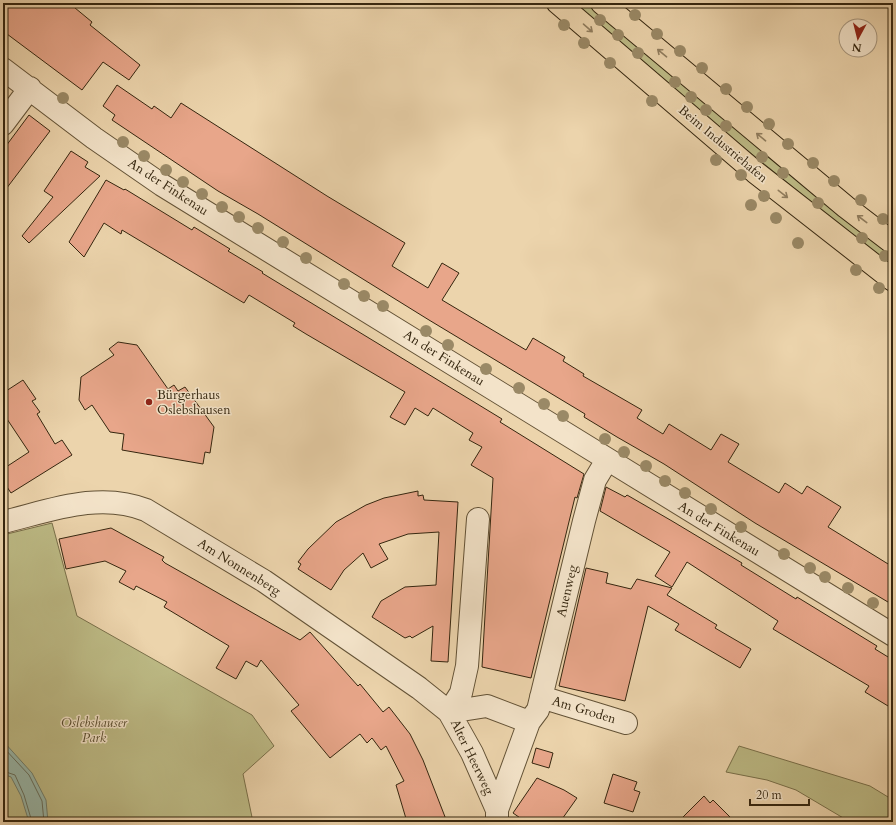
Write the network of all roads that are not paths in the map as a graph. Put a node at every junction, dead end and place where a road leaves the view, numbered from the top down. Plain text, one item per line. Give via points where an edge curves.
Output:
1 (558, 3) edge
2 (602, 3) edge
3 (3, 68) edge
4 (30, 88) junction
5 (3, 124) edge
6 (893, 243) edge
7 (893, 280) edge
8 (607, 460) junction
9 (478, 519) dead end
10 (3, 522) edge
11 (893, 635) edge
12 (542, 693) junction
13 (449, 712) junction
14 (529, 722) junction
15 (626, 723) dead end
16 (497, 816) edge

1 -> 7 main road, Beim Industriehafen via 756,172
6 -> 2 main road via 846,207
3 - 4 street, An der Finkenau
4 - 5 street
4 - 8 street, An der Finkenau via 94,138 162,185
8 - 11 street, An der Finkenau
8 - 12 street, Auenweg via 595,480
9 - 13 street via 467,666 461,693
10 - 13 street, Am Nonnenberg via 65,506 94,502 131,504 146,510 264,582 419,688
12 - 14 street, Auenweg via 538,710
12 - 15 street, Am Groden
13 - 14 street, Alter Heerweg via 487,706
13 - 16 street, Alter Heerweg via 472,754
14 - 16 street, Alter Heerweg

